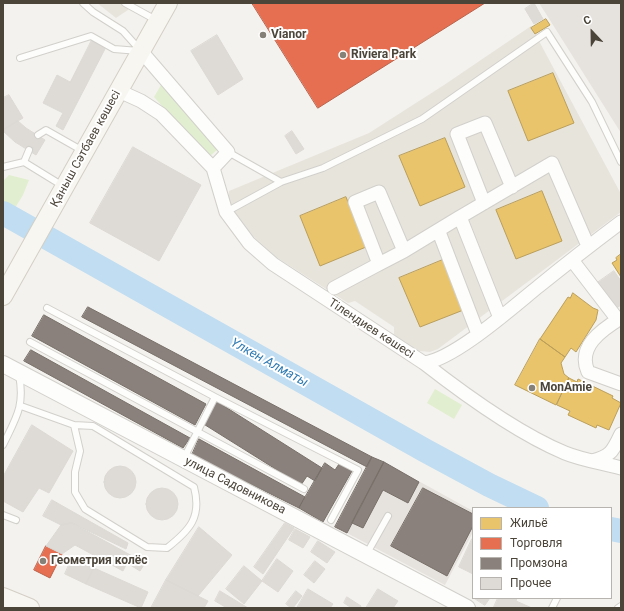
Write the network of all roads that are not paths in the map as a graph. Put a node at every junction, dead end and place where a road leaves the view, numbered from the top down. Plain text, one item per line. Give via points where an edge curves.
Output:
1 (83, 3) edge
2 (125, 3) edge
3 (168, 3) edge
4 (158, 21) junction
5 (141, 51) junction
6 (20, 58) dead end
7 (119, 91) junction
8 (38, 135) dead end
9 (29, 150) dead end
10 (84, 152) junction
11 (228, 152) junction
12 (24, 162) junction
13 (621, 162) edge
14 (3, 167) edge
15 (212, 168) junction
16 (281, 182) junction
17 (65, 186) junction
18 (512, 187) junction
19 (484, 203) junction
20 (226, 212) junction
21 (460, 217) junction
22 (621, 222) edge
23 (439, 232) junction
24 (588, 246) junction
25 (404, 251) junction
26 (572, 260) junction
27 (379, 264) junction
28 (334, 288) dead end
29 (3, 296) edge
30 (47, 308) dead end
31 (500, 318) junction
32 (620, 319) edge
33 (478, 334) junction
34 (30, 342) dead end
35 (424, 363) junction
36 (3, 364) edge
37 (18, 372) junction
38 (621, 384) edge
39 (215, 396) junction
40 (21, 406) junction
41 (74, 425) junction
42 (197, 433) junction
43 (621, 434) edge
44 (3, 445) edge
45 (184, 460) junction
46 (592, 461) junction
47 (621, 468) edge
48 (304, 489) dead end
49 (3, 514) edge
50 (388, 516) dead end
51 (16, 520) dead end
52 (331, 520) dead end
53 (366, 554) junction
54 (3, 597) edge
55 (556, 599) edge
56 (621, 606) edge
57 (30, 608) edge
58 (467, 608) edge
59 (552, 608) edge
60 (618, 608) edge

1 - 5 lane via 123,31
2 - 4 lane
3 - 4 main road, Қаныш Сәтбаев көшесі
4 - 5 main road, Қаныш Сәтбаев көшесі
5 - 6 lane via 114,49 91,36
5 - 7 main road, Қаныш Сәтбаев көшесі
5 - 11 street
7 - 10 main road, Қаныш Сәтбаев көшесі
7 - 15 street, Тілендиев көшесі via 161,114
8 - 10 lane via 46,130
9 - 12 lane
10 - 17 main road, Қаныш Сәтбаев көшесі
11 - 15 street
11 - 16 lane
12 - 14 lane
12 - 17 lane
13 - 16 lane via 592,102 547,32 422,119 323,168
15 - 20 street, Тілендиев көшесі
16 - 20 lane
17 - 29 main road, Қаныш Сәтбаев көшесі
18 - 19 street
18 - 19 street via 485,123 457,134
18 - 24 street via 552,163
19 - 21 street
20 - 35 street, Тілендиев көшесі via 249,243 273,264
21 - 23 street
21 - 31 street
22 - 24 street, Тілендиев көшесі
23 - 25 street
23 - 33 street
24 - 26 street, Тілендиев көшесі
25 - 27 street
25 - 27 street via 379,192 355,202
26 - 31 street, Тілендиев көшесі
26 - 32 street
27 - 28 street
30 - 39 lane
31 - 33 street, Тілендиев көшесі
32 - 38 street via 604,328 594,339 585,353 584,363 588,372
33 - 35 street, Тілендиев көшесі via 433,362
34 - 42 lane
35 - 46 street via 461,391 537,439 566,454
36 - 37 street, улица Садовникова
37 - 40 lane via 22,392
37 - 45 street, улица Садовникова
39 - 42 lane
39 - 52 lane via 358,470
40 - 41 lane
40 - 44 lane
41 - 41 lane via 93,426 194,487 198,500 195,518 183,535 167,548 147,547 85,509 75,492 75,472 80,451
42 - 45 lane
42 - 48 lane
43 - 46 street via 615,447 606,457
45 - 53 street, улица Садовникова
46 - 47 street
49 - 51 lane
50 - 53 lane
53 - 58 street, улица Садовникова
54 - 57 main road
55 - 59 lane
56 - 60 lane

